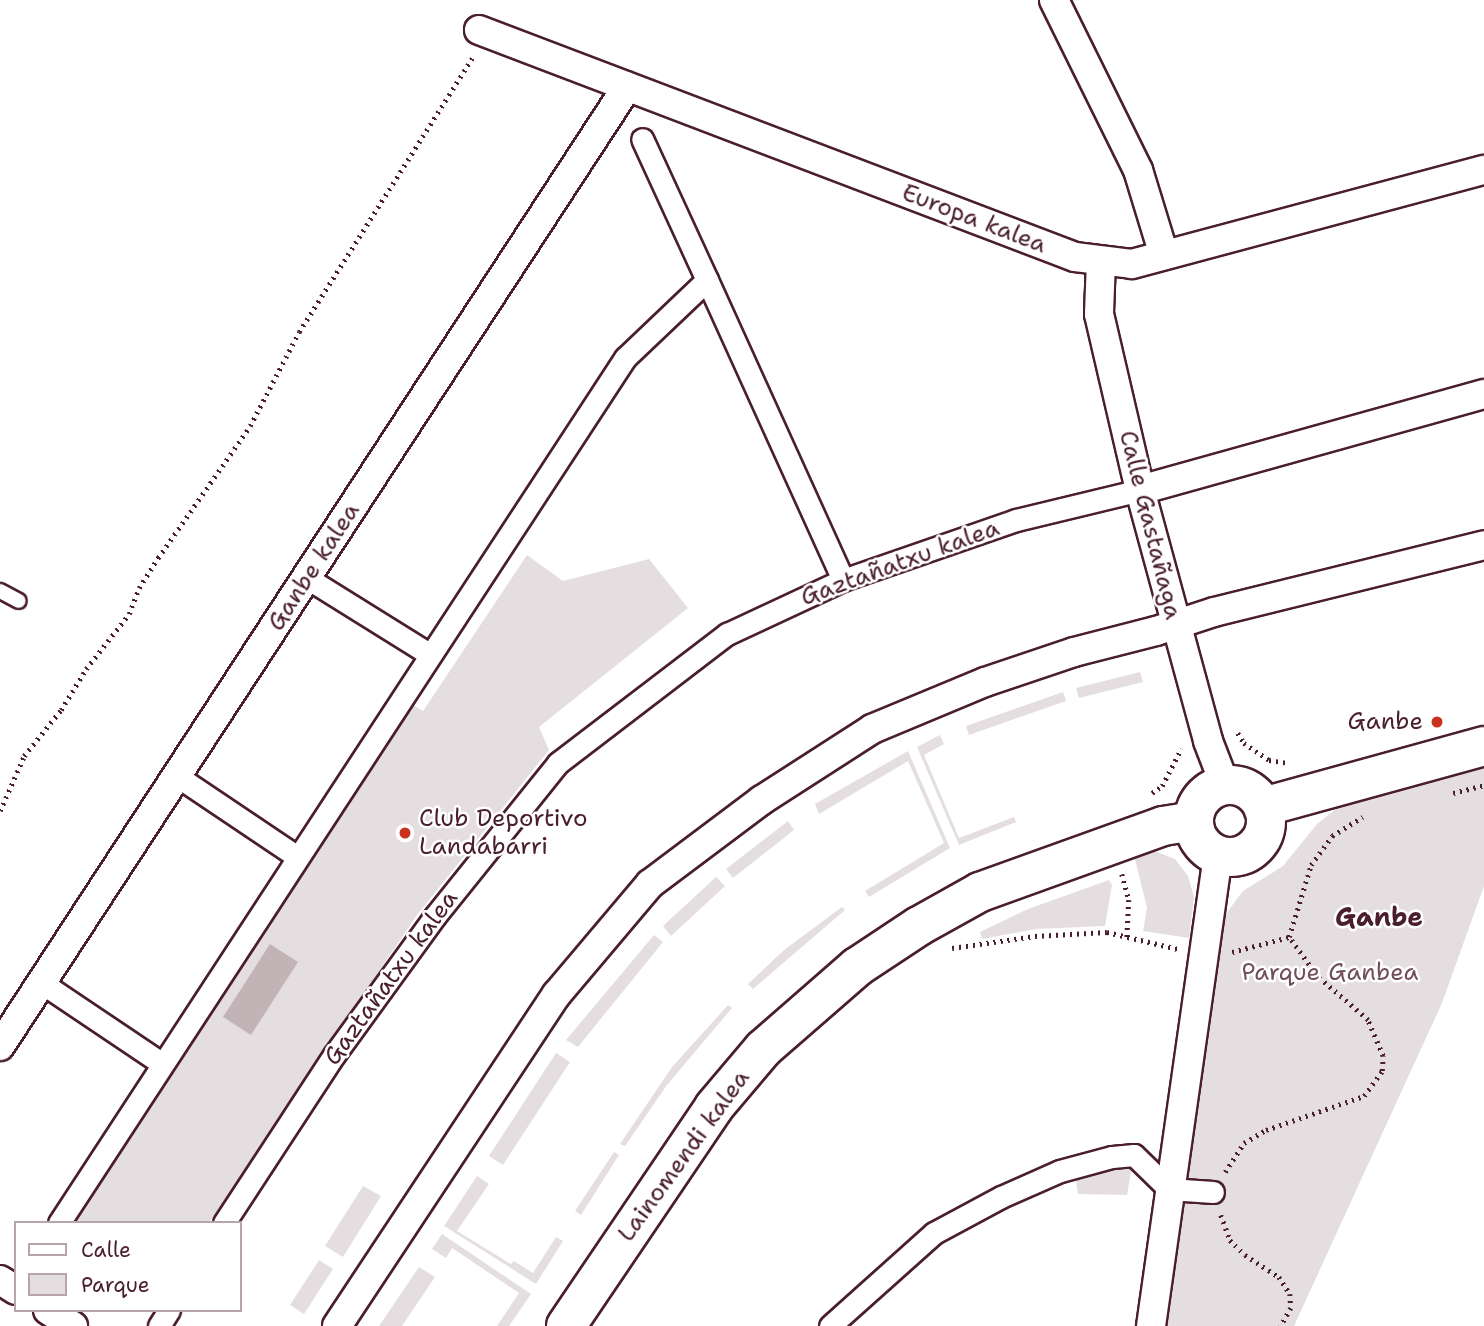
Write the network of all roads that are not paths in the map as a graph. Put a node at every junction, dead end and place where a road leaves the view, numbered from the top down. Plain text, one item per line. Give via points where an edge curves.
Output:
1 (1054, 0) edge
2 (483, 32) road end
3 (627, 87) junction
4 (642, 139) dead end
5 (1484, 170) edge
6 (1164, 256) junction
7 (1101, 261) junction
8 (707, 280) junction
9 (1484, 394) edge
10 (1140, 490) junction
11 (1484, 545) edge
12 (307, 578) junction
13 (843, 580) junction
14 (0, 591) edge
15 (19, 601) dead end
16 (1174, 623) junction
17 (429, 654) junction
18 (1484, 746) edge
19 (177, 776) junction
20 (1225, 785) junction
21 (1263, 807) junction
22 (1193, 821) junction
23 (1218, 854) junction
24 (296, 856) junction
25 (42, 983) junction
26 (0, 1046) edge
27 (161, 1063) junction
28 (1169, 1189) junction
29 (1213, 1192) road end
30 (60, 1221) edge
31 (225, 1221) edge
32 (51, 1312) edge
33 (74, 1326) edge
34 (337, 1326) edge
35 (566, 1326) edge
36 (830, 1326) edge
37 (1151, 1326) edge

1 - 6 street via 1138,170
2 - 3 street, Europa kalea
3 - 7 street, Europa kalea via 1075,257
3 - 12 street, Ganbe kalea
4 - 8 street
5 - 6 street, Europa kalea
6 - 7 street, Europa kalea via 1132,264
7 - 10 street, Calle Gastañaga via 1099,314
8 - 13 street
8 - 17 street via 625,358
9 - 10 street, Gaztañatxu kalea
10 - 13 street, Gaztañatxu kalea via 1016,520
10 - 16 street, Calle Gastañaga
11 - 16 street
12 - 17 street
12 - 19 street, Ganbe kalea
13 - 31 street, Gaztañatxu kalea via 727,634 558,763 435,916 282,1131
14 - 15 lane
16 - 20 street, Calle Gastañaga
16 - 34 street via 985,682 872,729 762,800 650,884 557,994
17 - 24 street
18 - 21 main road
19 - 24 street
19 - 25 street, Ganbe kalea
20 - 21 main road via 1250,790
20 - 22 main road via 1203,797
21 - 23 main road via 1264,832 1254,848 1233,856
22 - 23 main road via 1200,840
22 - 35 main road, Lainomendi kalea via 1163,826 980,892 858,967 763,1049 714,1107
23 - 28 street
24 - 27 street
25 - 26 street, Ganbe kalea
25 - 27 street
27 - 30 street
28 - 29 street
28 - 36 street via 1134,1155 1060,1171 934,1233
28 - 37 street
32 - 33 street

